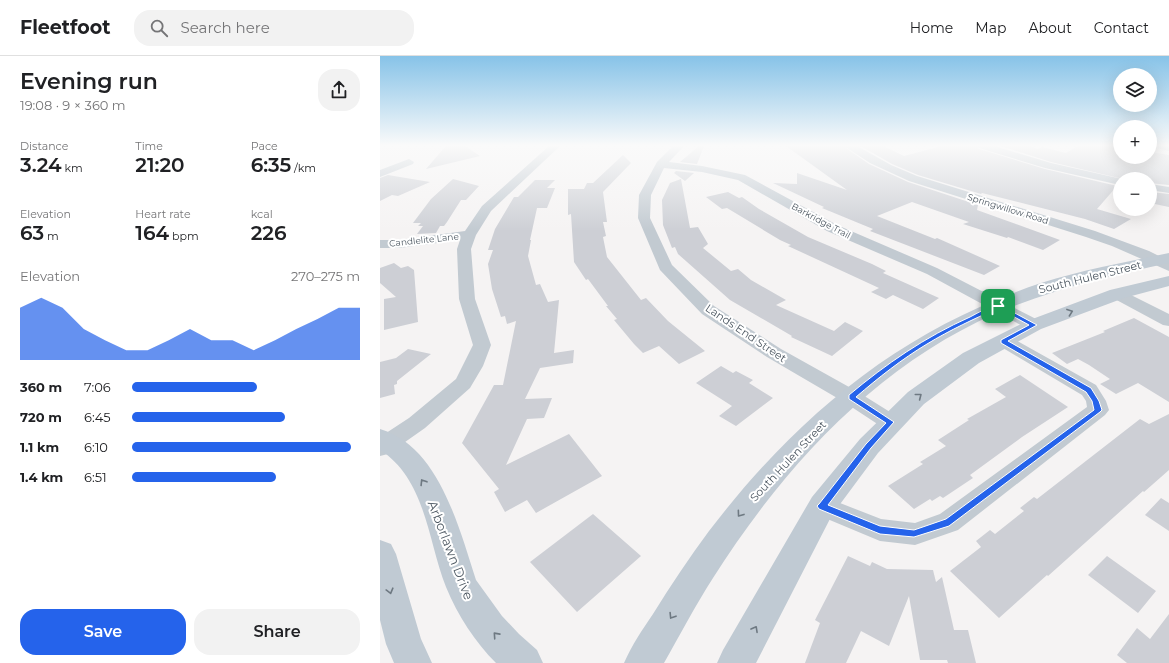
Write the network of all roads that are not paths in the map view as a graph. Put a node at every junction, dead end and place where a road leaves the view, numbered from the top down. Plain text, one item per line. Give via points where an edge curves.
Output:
1 (523, 174) edge
2 (656, 174) edge
3 (728, 174) edge
4 (905, 174) edge
5 (1086, 174) edge
6 (1113, 180) edge
7 (1157, 188) edge
8 (1169, 190) edge
9 (468, 235) junction
10 (380, 244) edge
11 (1165, 262) edge
12 (1169, 281) edge
13 (1117, 294) junction
14 (998, 306) junction
15 (1169, 321) edge
16 (1034, 325) junction
17 (1004, 341) junction
18 (851, 397) junction
19 (890, 422) junction
20 (383, 443) edge
21 (822, 506) junction
22 (380, 554) edge
23 (413, 663) edge
24 (524, 663) edge
25 (643, 663) edge
26 (736, 663) edge

1 - 9 street via 486,209
2 - 18 street, Lands End Street via 645,195 644,218 665,267 708,310 774,353
3 - 14 street, Barkridge Trail via 741,177 832,228 932,271
4 - 11 street, Springwillow Road via 994,205 1079,230
5 - 6 street
7 - 8 street
9 - 10 street, Candlelite Lane
9 - 20 street via 464,249 467,298 482,344 463,383 417,424
11 - 14 main road, South Hulen Street via 1067,281
12 - 13 main road, South Hulen Street
13 - 15 street
16 -> 13 main road, South Hulen Street
14 - 16 street, Barkridge Trail
14 - 18 main road, South Hulen Street via 951,327 924,343 880,373
16 - 17 main road, South Hulen Street
19 -> 17 main road, South Hulen Street via 916,398 971,358
17 - 21 street via 1089,390 1098,410 949,522 914,534 880,530
18 - 19 street, Lands End Street
18 -> 25 main road, South Hulen Street via 796,448 745,508 710,555
19 - 21 main road, South Hulen Street
24 -> 20 main road, Arborlawn Drive via 493,632 474,607 463,586 436,506 414,467 401,452
26 -> 21 main road, South Hulen Street
22 -> 23 main road via 404,644

